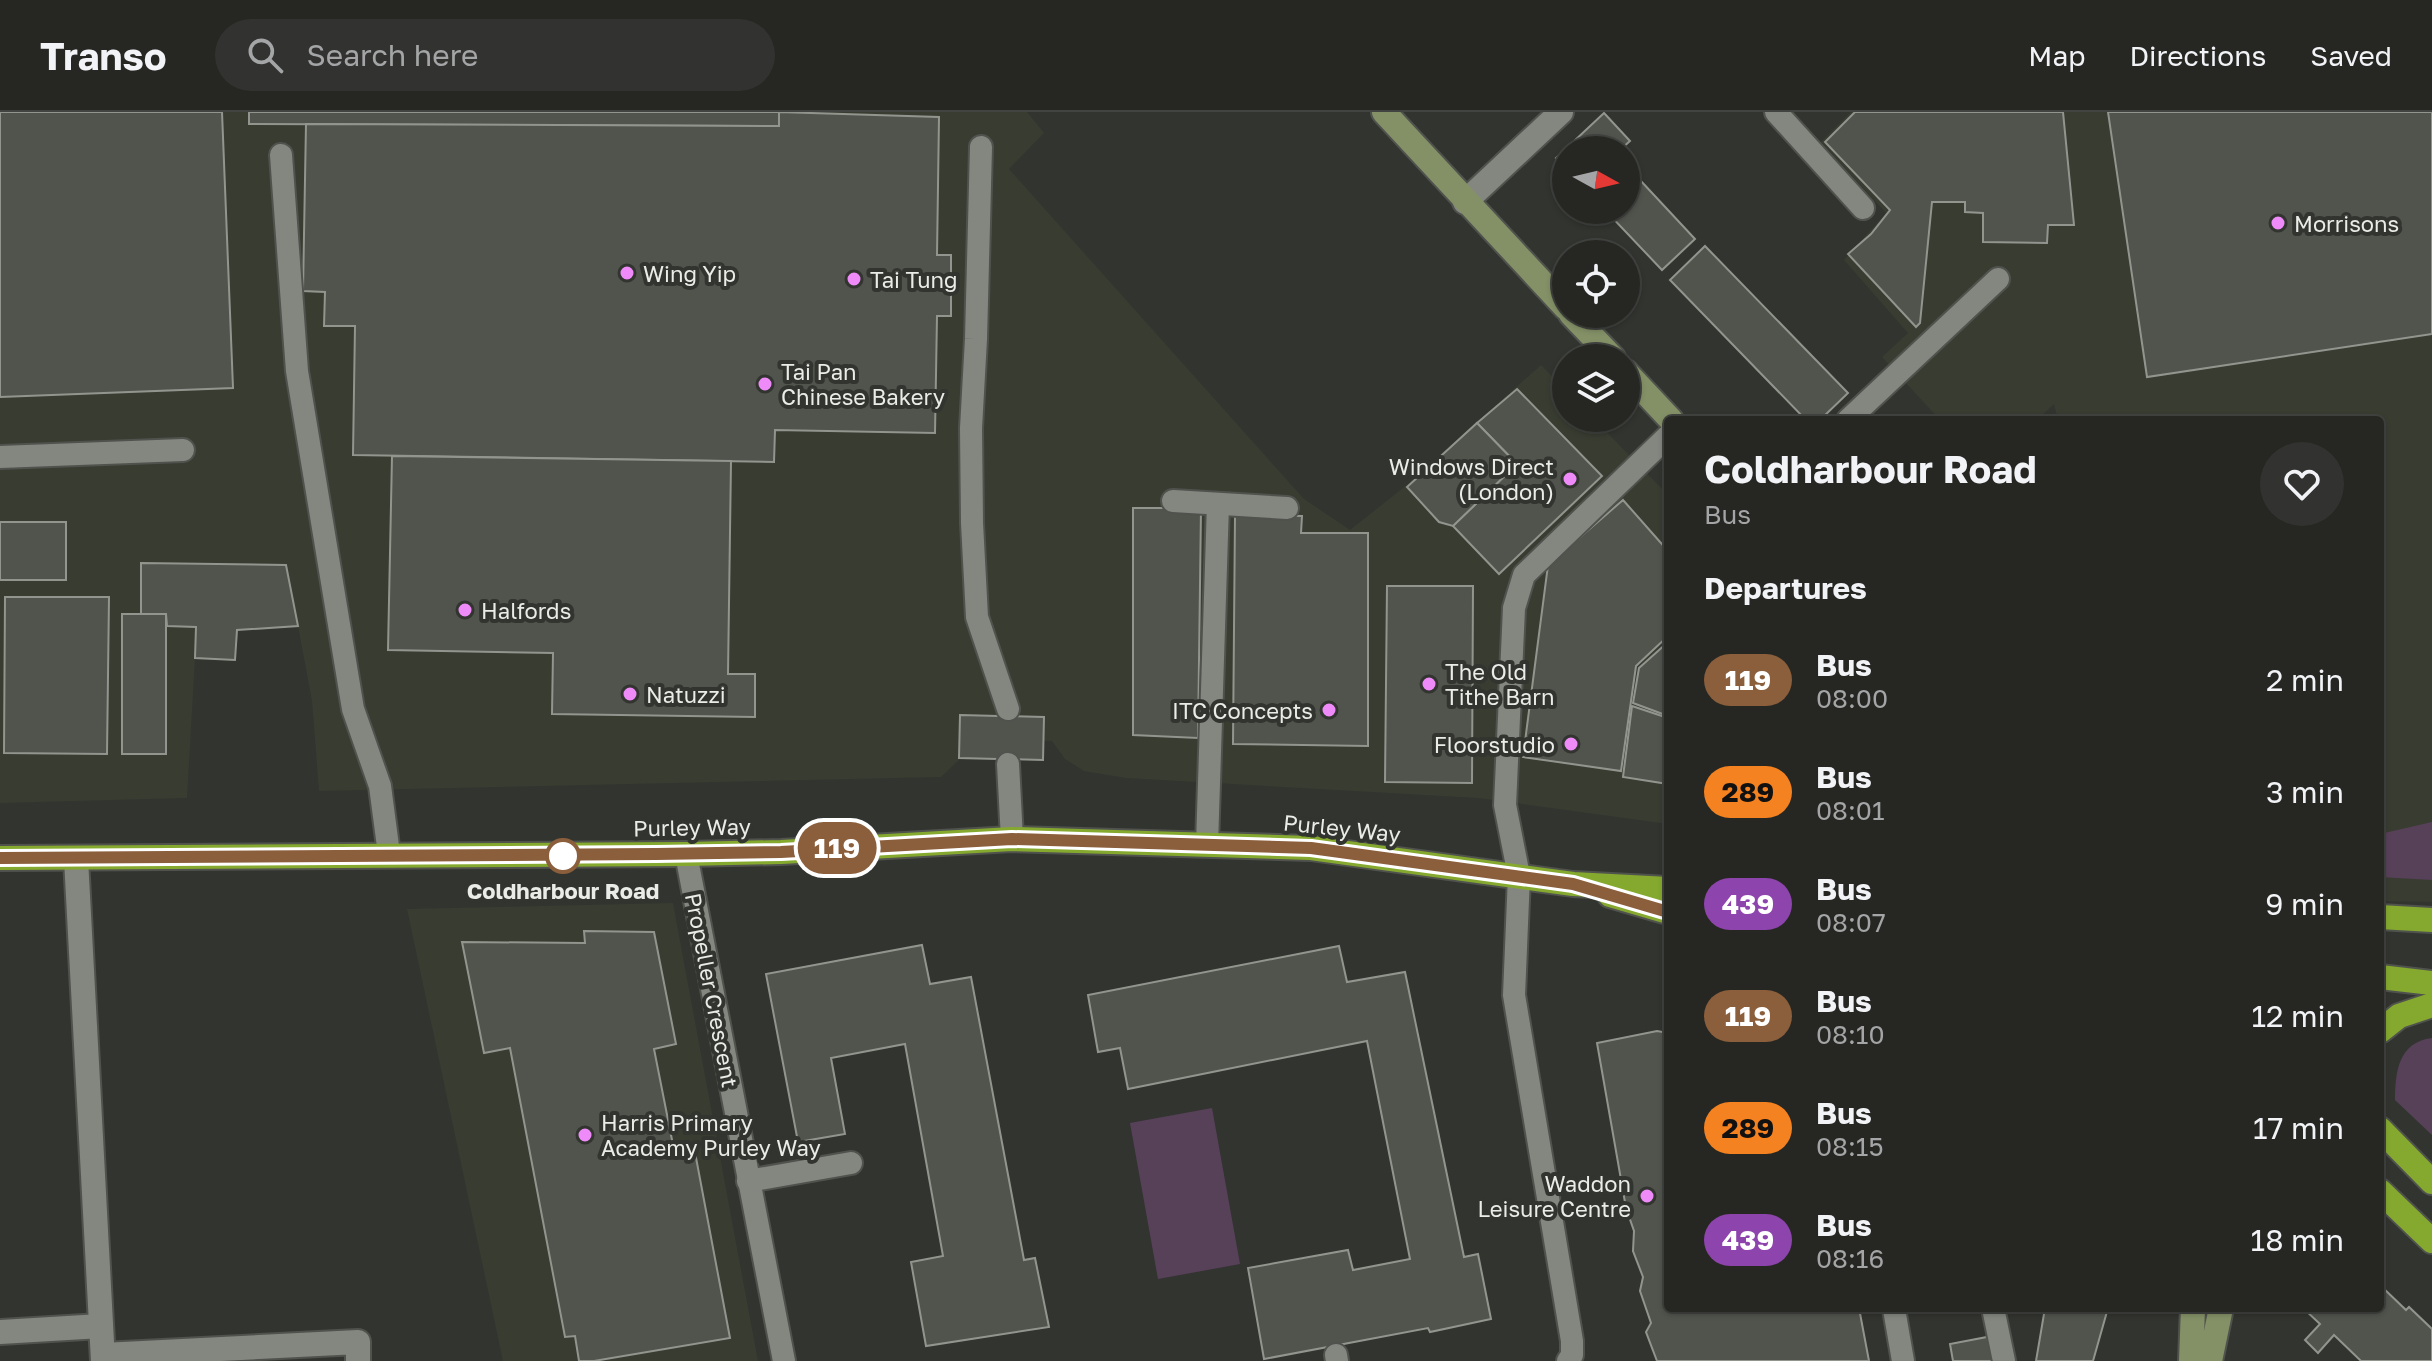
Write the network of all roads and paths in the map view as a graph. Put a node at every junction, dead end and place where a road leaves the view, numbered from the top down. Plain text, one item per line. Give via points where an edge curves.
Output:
1 (1384, 112) edge
2 (1561, 112) edge
3 (1776, 112) edge
4 (981, 147) dead end
5 (281, 155) dead end
6 (1465, 202) junction
7 (1863, 208) dead end
8 (1998, 279) dead end
9 (1552, 293) edge
10 (1584, 328) edge
11 (1600, 344) edge
12 (1640, 387) edge
13 (1667, 416) edge
14 (1852, 416) edge
15 (1664, 440) edge
16 (183, 450) dead end
17 (0, 457) edge
18 (1173, 501) dead end
19 (1218, 504) junction
20 (1287, 508) dead end
21 (1008, 709) dead end
22 (1008, 764) dead end
23 (1012, 839) junction
24 (1207, 845) junction
25 (389, 854) junction
26 (686, 854) junction
27 (0, 858) edge
28 (76, 859) junction
29 (1519, 876) junction
30 (1573, 884) junction
31 (1664, 889) edge
32 (1664, 911) edge
33 (2384, 917) edge
34 (2432, 920) edge
35 (2384, 977) edge
36 (2432, 983) edge
37 (2432, 1005) edge
38 (2384, 1028) edge
39 (2384, 1133) edge
40 (851, 1163) dead end
41 (748, 1181) junction
42 (2432, 1182) edge
43 (2384, 1195) edge
44 (2432, 1241) edge
45 (1895, 1312) edge
46 (1994, 1312) edge
47 (2193, 1312) edge
48 (2220, 1312) edge
49 (101, 1326) junction
50 (0, 1332) edge
51 (103, 1358) edge
52 (358, 1361) edge
53 (784, 1361) edge
54 (1568, 1361) edge
55 (1903, 1361) edge
56 (2004, 1361) edge
57 (2191, 1361) edge
58 (2210, 1361) edge

1 - 6 main road
2 - 6 street
3 - 7 lane
4 - 21 lane via 972,523 977,617
5 - 25 lane via 297,371 353,709 380,786
6 - 9 main road
8 - 14 lane
10 - 11 main road
12 - 13 main road
15 - 29 lane via 1524,575 1514,608 1505,805
16 - 17 lane
18 - 19 lane
19 - 20 lane
19 - 24 lane
22 - 23 lane
23 - 24 highway, Purley Way
23 - 26 highway, Purley Way
24 - 29 highway, Purley Way via 1311,848
25 - 26 highway, Purley Way
25 - 28 highway, Purley Way
26 - 41 lane, Propeller Crescent
27 - 28 highway, Purley Way
28 - 49 street
29 - 30 highway, Purley Way
29 - 54 lane via 1514,995 1572,1341
30 - 31 highway, Purley Way
30 - 32 highway, Purley Way
33 - 34 highway
35 - 36 highway
37 - 38 highway via 2399,1016
39 - 42 highway
40 - 41 lane
41 - 53 lane, Propeller Crescent
43 - 44 highway
45 - 55 lane
46 - 56 lane
47 - 57 main road
48 - 58 main road
49 - 50 street
49 - 51 street
51 - 52 street via 358,1342

